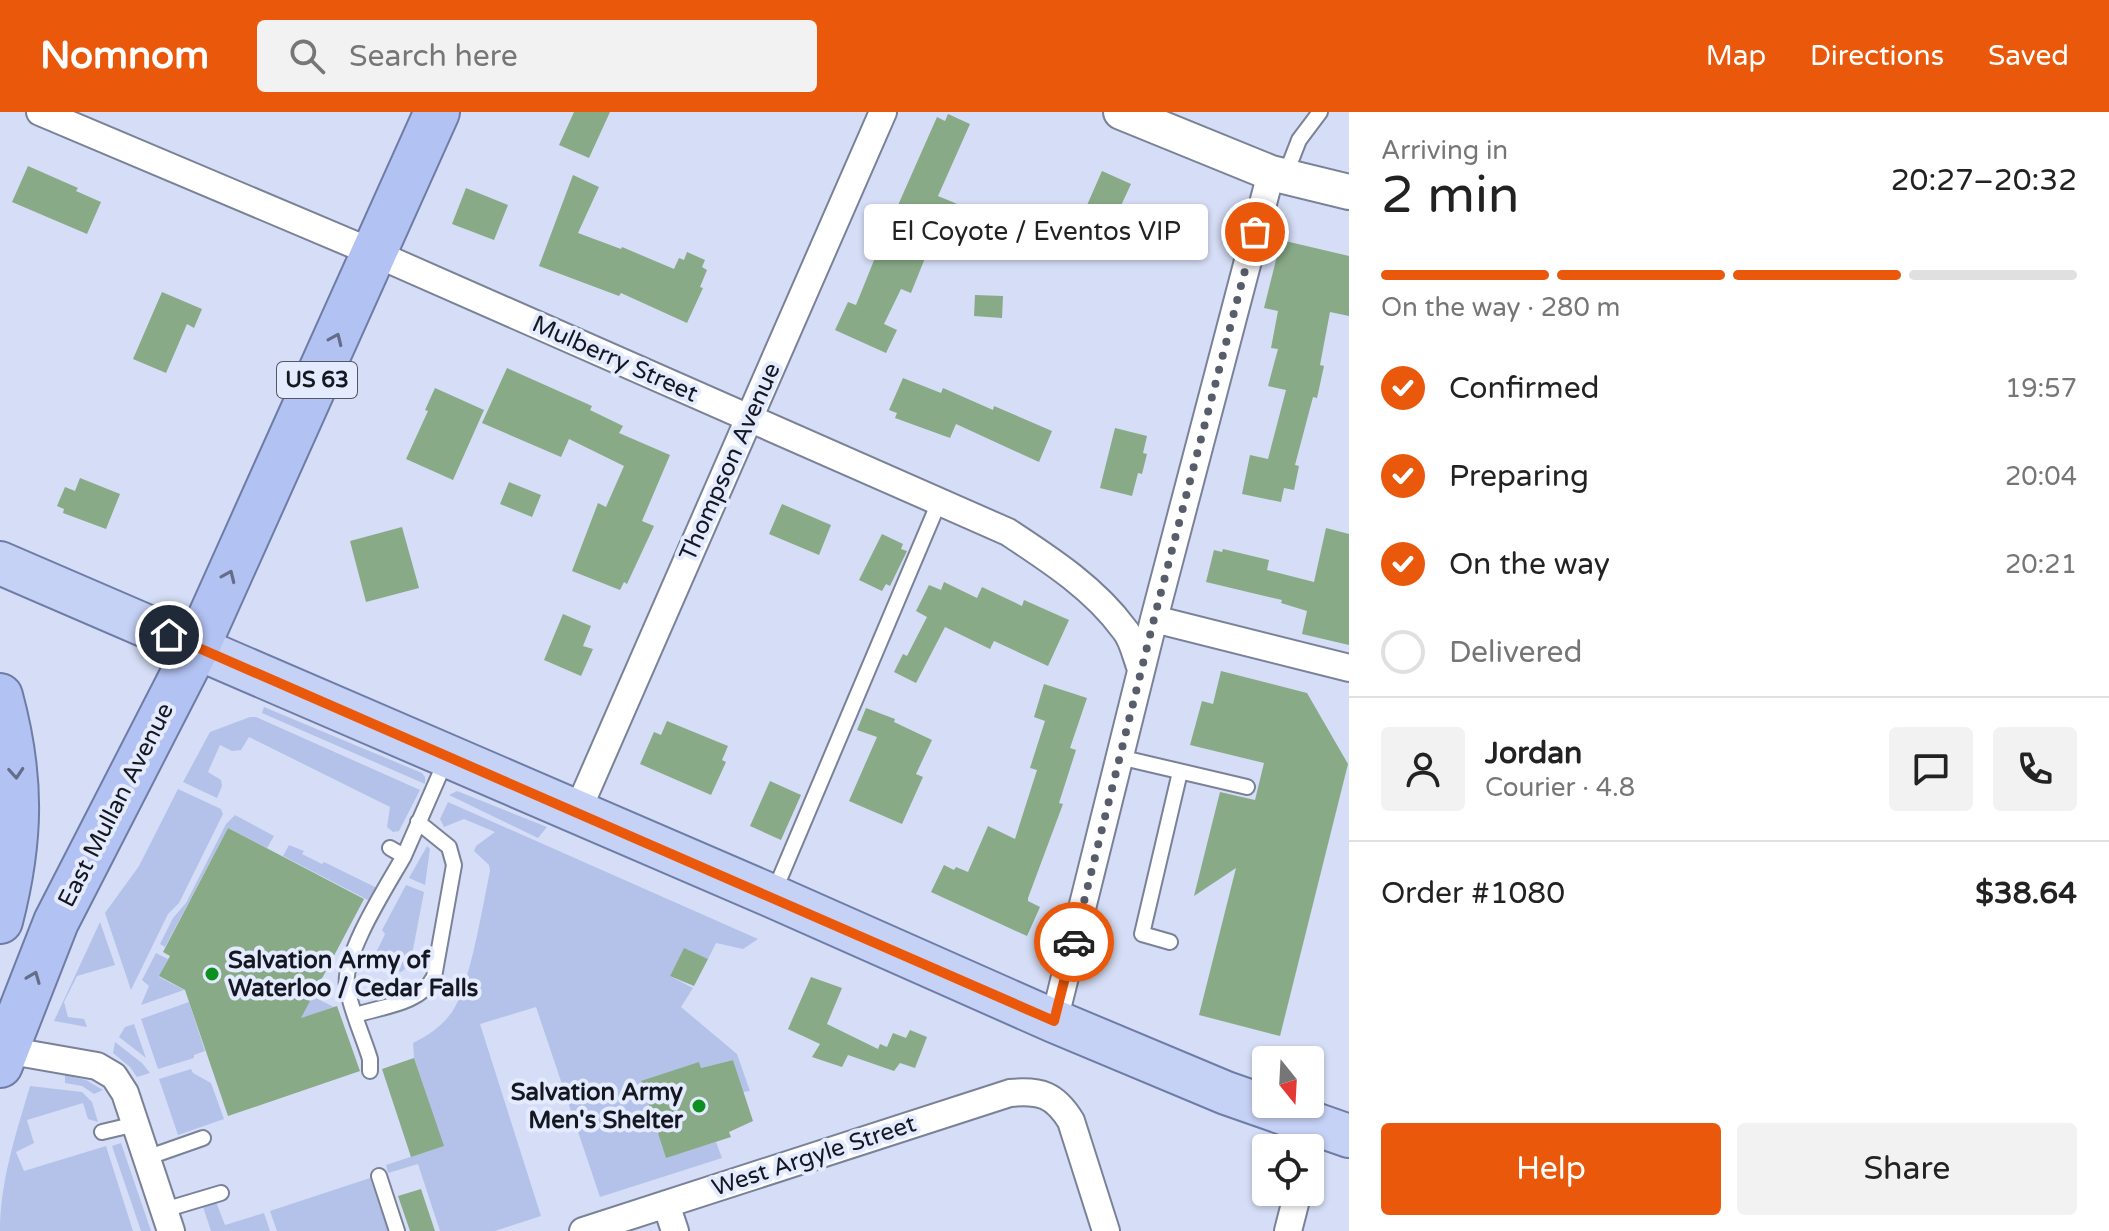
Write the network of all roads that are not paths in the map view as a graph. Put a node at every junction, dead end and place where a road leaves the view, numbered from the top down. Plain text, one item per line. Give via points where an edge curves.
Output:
1 (40, 112) edge
2 (437, 112) edge
3 (883, 112) edge
4 (1121, 112) edge
5 (1320, 112) edge
6 (1278, 174) junction
7 (1349, 192) edge
8 (374, 253) junction
9 (749, 418) junction
10 (939, 502) junction
11 (0, 563) edge
12 (1154, 619) junction
13 (197, 647) junction
14 (1349, 668) edge
15 (1141, 669) junction
16 (0, 696) edge
17 (448, 756) junction
18 (1119, 757) junction
19 (1180, 772) junction
20 (1247, 787) dead end
21 (577, 812) junction
22 (418, 822) junction
23 (772, 896) junction
24 (0, 921) edge
25 (1170, 942) dead end
26 (356, 1015) junction
27 (1054, 1021) junction
28 (2, 1054) edge
29 (370, 1071) dead end
30 (136, 1124) junction
31 (102, 1132) dead end
32 (1325, 1136) edge
33 (203, 1138) dead end
34 (146, 1158) junction
35 (379, 1176) dead end
36 (221, 1193) dead end
37 (666, 1204) junction
38 (1294, 1206) edge
39 (168, 1221) edge
40 (397, 1231) edge
41 (583, 1231) edge
42 (675, 1231) edge
43 (1106, 1231) edge
44 (1288, 1231) edge

1 - 8 street, Mulberry Street
2 - 8 highway, East Mullan Avenue / US 63
3 - 9 street, Thompson Avenue
4 - 6 street
5 - 6 lane
6 - 7 street
6 - 12 street
8 - 9 street, Mulberry Street
13 -> 8 highway, East Mullan Avenue / US 63
9 - 10 street, Mulberry Street
9 - 21 street, Thompson Avenue
10 - 15 street, Mulberry Street via 1008,532 1053,562 1126,631
10 - 23 lane
11 - 13 main road
12 - 14 street
12 - 15 street
13 - 17 main road
28 -> 13 highway, East Mullan Avenue / US 63 via 56,922
15 - 18 street
16 -> 24 highway via 17,775 14,854
17 - 21 main road
17 - 22 lane
18 - 19 lane
18 - 27 street
19 - 20 lane
19 - 25 lane via 1142,934
21 - 23 main road
22 - 26 lane via 397,852 347,969
22 - 26 lane via 449,847 454,865 434,977 415,997
23 - 27 main road
26 - 29 lane
27 - 32 main road
28 - 30 street via 74,1061 106,1070 120,1082
30 - 31 lane
30 - 34 street
33 - 34 lane
34 - 39 street
35 - 40 lane
36 - 39 lane
37 - 41 street, West Argyle Street
37 - 42 street
37 - 43 street, West Argyle Street via 1028,1091 1061,1105 1071,1121
38 - 44 street

